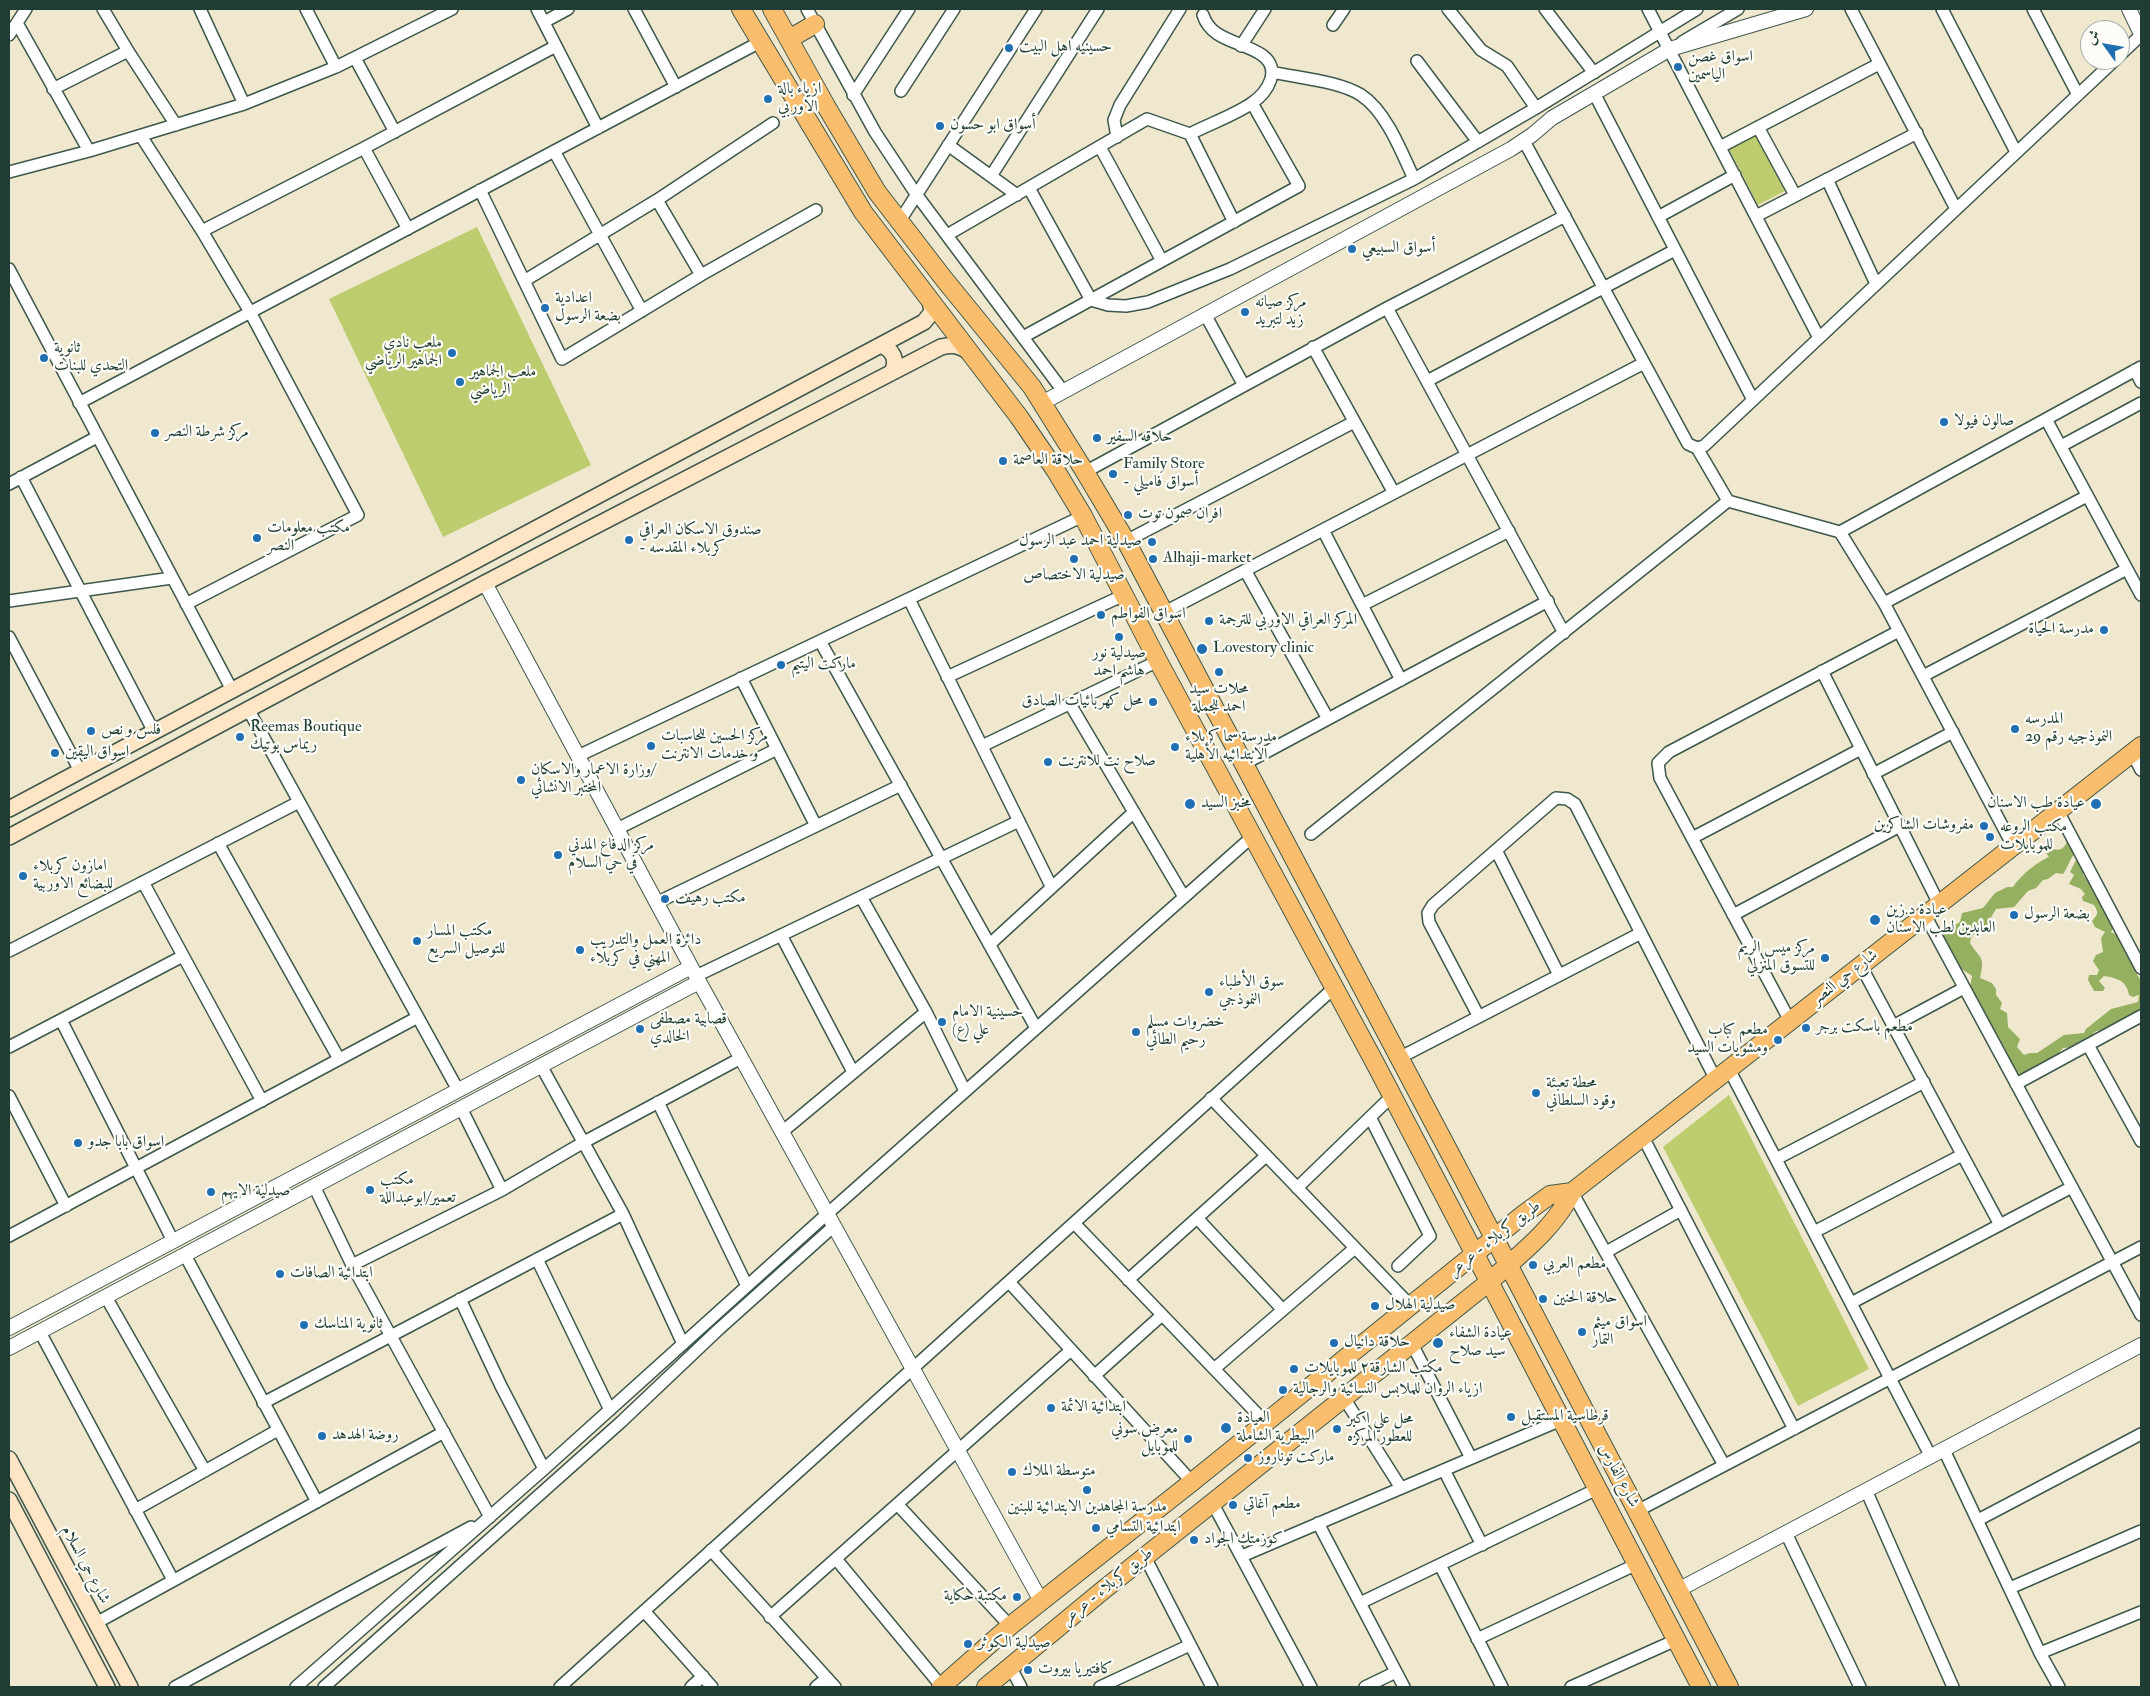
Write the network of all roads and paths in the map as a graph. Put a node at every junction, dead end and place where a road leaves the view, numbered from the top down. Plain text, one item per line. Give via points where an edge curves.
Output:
1 (26, 9) edge
2 (103, 9) edge
3 (200, 9) edge
4 (306, 9) edge
5 (452, 9) edge
6 (537, 9) edge
7 (568, 9) edge
8 (634, 9) edge
9 (741, 9) edge
10 (772, 9) edge
11 (909, 9) edge
12 (954, 9) edge
13 (1036, 9) edge
14 (1098, 9) edge
15 (1180, 9) edge
16 (1265, 9) edge
17 (1344, 9) edge
18 (1448, 9) edge
19 (1648, 9) edge
20 (1697, 9) edge
21 (1738, 9) edge
22 (1806, 9) edge
23 (1851, 9) edge
24 (1942, 9) edge
25 (2032, 9) edge
26 (2129, 9) edge
27 (1201, 11) edge
28 (1551, 11) edge
29 (811, 16) edge
30 (544, 22) junction
31 (17, 23) junction
32 (1333, 25) dead end
33 (1661, 32) junction
34 (9, 35) edge
35 (2141, 35) edge
36 (789, 39) junction
37 (760, 42) junction
38 (2130, 45) edge
39 (556, 46) junction
40 (1241, 46) junction
41 (1670, 50) junction
42 (128, 51) junction
43 (355, 58) junction
44 (1417, 61) dead end
45 (1879, 64) junction
46 (336, 67) junction
47 (2104, 70) edge
48 (1272, 72) junction
49 (1594, 73) junction
50 (676, 87) junction
51 (53, 89) junction
52 (901, 91) dead end
53 (1594, 93) junction
54 (2078, 94) junction
55 (854, 95) junction
56 (1252, 103) junction
57 (244, 104) junction
58 (1536, 108) junction
59 (773, 124) dead end
60 (176, 126) junction
61 (1758, 127) junction
62 (598, 128) junction
63 (395, 132) junction
64 (1917, 133) junction
65 (1190, 134) junction
66 (141, 136) junction
67 (1117, 137) junction
68 (1524, 141) junction
69 (1478, 142) junction
70 (948, 145) junction
71 (1100, 147) junction
72 (1720, 147) junction
73 (364, 148) junction
74 (89, 151) junction
75 (554, 151) junction
76 (2016, 152) junction
77 (9, 172) edge
78 (1735, 175) junction
79 (991, 176) junction
80 (1414, 179) junction
81 (1827, 179) junction
82 (1029, 188) junction
83 (480, 190) junction
84 (916, 194) junction
85 (1017, 195) junction
86 (1795, 196) junction
87 (657, 200) junction
88 (1956, 209) junction
89 (816, 210) dead end
90 (1565, 216) junction
91 (1756, 216) junction
92 (1658, 217) junction
93 (899, 222) junction
94 (1234, 222) junction
95 (408, 228) junction
96 (202, 231) junction
97 (600, 235) junction
98 (946, 235) junction
99 (1675, 250) junction
100 (1162, 261) junction
101 (9, 269) edge
102 (701, 275) junction
103 (524, 281) junction
104 (1876, 284) junction
105 (1603, 287) junction
106 (930, 300) junction
107 (1091, 300) junction
108 (1387, 308) junction
109 (642, 311) junction
110 (250, 312) junction
111 (1205, 314) junction
112 (1023, 337) junction
113 (1819, 338) junction
114 (881, 345) junction
115 (1314, 347) junction
116 (970, 353) junction
117 (1644, 363) junction
118 (2138, 369) edge
119 (892, 372) junction
120 (1427, 381) junction
121 (2141, 382) edge
122 (1243, 384) junction
123 (1063, 391) junction
124 (1753, 400) junction
125 (2141, 402) edge
126 (79, 403) junction
127 (1042, 403) junction
128 (2046, 419) junction
129 (1354, 422) junction
130 (97, 437) junction
131 (2061, 446) junction
132 (1697, 448) junction
133 (1467, 455) junction
134 (1085, 472) junction
135 (21, 477) junction
136 (9, 484) edge
137 (1394, 493) junction
138 (2088, 496) junction
139 (1728, 501) junction
140 (1083, 516) junction
141 (1323, 530) junction
142 (1509, 531) junction
143 (1840, 532) junction
144 (1126, 541) junction
145 (2127, 569) junction
146 (1246, 570) junction
147 (172, 578) junction
148 (485, 583) junction
149 (81, 590) junction
150 (1124, 595) junction
151 (2141, 595) edge
152 (909, 599) junction
153 (402, 600) junction
154 (9, 601) edge
155 (1548, 601) junction
156 (1884, 603) junction
157 (186, 604) junction
158 (1362, 605) junction
159 (1164, 613) junction
160 (372, 616) junction
161 (414, 621) junction
162 (1899, 631) junction
163 (1564, 632) junction
164 (9, 637) edge
165 (382, 638) junction
166 (820, 641) junction
167 (1158, 661) junction
168 (1822, 671) junction
169 (1923, 676) junction
170 (948, 677) junction
171 (741, 678) junction
172 (1401, 680) junction
173 (232, 690) junction
174 (1070, 704) junction
175 (248, 709) junction
176 (1328, 719) junction
177 (154, 732) junction
178 (1952, 732) junction
179 (982, 746) junction
180 (1861, 749) junction
181 (2137, 749) edge
182 (777, 750) junction
183 (578, 756) junction
184 (1244, 764) junction
185 (2141, 770) edge
186 (80, 771) junction
187 (1873, 774) junction
188 (901, 785) junction
189 (299, 802) junction
190 (9, 809) edge
191 (2058, 811) junction
192 (1134, 812) junction
193 (1019, 821) junction
194 (816, 826) junction
195 (1900, 826) junction
196 (617, 829) junction
197 (1311, 834) dead end
198 (1253, 836) junction
199 (9, 837) edge
200 (1692, 838) junction
201 (218, 843) junction
202 (2013, 846) junction
203 (1496, 850) junction
204 (942, 858) junction
205 (143, 882) junction
206 (1051, 886) junction
207 (861, 897) junction
208 (1184, 897) junction
209 (656, 903) junction
210 (1939, 904) junction
211 (1733, 915) junction
212 (1925, 915) junction
213 (1641, 933) junction
214 (781, 935) junction
215 (990, 944) junction
216 (9, 951) edge
217 (183, 956) junction
218 (1861, 966) junction
219 (2141, 968) edge
220 (695, 975) junction
221 (1559, 975) junction
222 (673, 977) junction
223 (1334, 988) junction
224 (1964, 988) junction
225 (679, 992) junction
226 (926, 1012) junction
227 (2141, 1016) edge
228 (418, 1017) junction
229 (1479, 1017) junction
230 (61, 1020) junction
231 (1790, 1022) junction
232 (1893, 1026) junction
233 (1036, 1028) junction
234 (2088, 1045) junction
235 (9, 1046) edge
236 (741, 1058) junction
237 (1399, 1058) junction
238 (339, 1059) junction
239 (544, 1071) dead end
240 (853, 1072) junction
241 (1723, 1075) junction
242 (1924, 1082) junction
243 (2016, 1084) junction
244 (458, 1090) junction
245 (965, 1091) junction
246 (9, 1096) edge
247 (1392, 1096) junction
248 (1210, 1098) junction
249 (262, 1100) junction
250 (658, 1102) junction
251 (461, 1108) junction
252 (1370, 1117) junction
253 (384, 1130) junction
254 (782, 1132) junction
255 (370, 1137) junction
256 (1643, 1137) junction
257 (2141, 1141) edge
258 (584, 1142) junction
259 (391, 1146) junction
260 (376, 1153) junction
261 (1962, 1155) junction
262 (1266, 1156) junction
263 (1776, 1159) junction
264 (1455, 1164) junction
265 (135, 1169) junction
266 (1432, 1173) junction
267 (314, 1186) junction
268 (2072, 1187) junction
269 (1297, 1188) junction
270 (502, 1190) junction
271 (1572, 1192) junction
272 (66, 1206) junction
273 (1681, 1210) junction
274 (623, 1214) junction
275 (827, 1214) junction
276 (1197, 1218) junction
277 (1457, 1221) junction
278 (1074, 1223) junction
279 (2000, 1225) junction
280 (834, 1226) junction
281 (1814, 1232) junction
282 (9, 1236) edge
283 (1494, 1238) junction
284 (173, 1241) junction
285 (2141, 1246) edge
286 (1356, 1248) junction
287 (1606, 1252) junction
288 (1474, 1254) junction
289 (184, 1255) junction
290 (537, 1259) junction
291 (2112, 1262) junction
292 (352, 1265) junction
293 (1508, 1265) junction
294 (1398, 1266) dead end
295 (1445, 1278) junction
296 (1128, 1280) junction
297 (1008, 1282) junction
298 (1489, 1282) junction
299 (747, 1286) junction
300 (106, 1297) junction
301 (1468, 1298) junction
302 (460, 1299) junction
303 (1851, 1304) junction
304 (1410, 1305) junction
305 (1283, 1310) junction
306 (1533, 1313) junction
307 (1162, 1315) junction
308 (1506, 1315) junction
309 (2141, 1315) edge
310 (9, 1328) edge
311 (40, 1332) junction
312 (391, 1336) junction
313 (682, 1344) junction
314 (1412, 1344) junction
315 (2141, 1345) edge
316 (9, 1348) edge
317 (1071, 1350) junction
318 (912, 1368) junction
319 (1214, 1369) junction
320 (1094, 1376) junction
321 (1890, 1378) junction
322 (1344, 1398) junction
323 (263, 1402) junction
324 (610, 1410) junction
325 (1561, 1420) junction
326 (1266, 1423) junction
327 (1794, 1428) junction
328 (278, 1430) junction
329 (444, 1432) junction
330 (2141, 1434) edge
331 (1944, 1450) junction
332 (958, 1452) junction
333 (1931, 1457) junction
334 (1471, 1458) junction
335 (9, 1459) edge
336 (1724, 1465) junction
337 (544, 1469) junction
338 (1444, 1470) junction
339 (205, 1471) junction
340 (1192, 1482) junction
341 (1401, 1488) junction
342 (1597, 1489) junction
343 (1866, 1490) junction
344 (9, 1500) edge
345 (317, 1502) junction
346 (1213, 1504) junction
347 (898, 1505) junction
348 (135, 1510) junction
349 (1637, 1511) junction
350 (490, 1517) junction
351 (1978, 1520) junction
352 (1318, 1524) junction
353 (2141, 1531) edge
354 (1786, 1533) junction
355 (1482, 1545) junction
356 (711, 1550) junction
357 (1242, 1556) junction
358 (1145, 1557) junction
359 (836, 1559) junction
360 (1637, 1564) junction
361 (1440, 1566) junction
362 (173, 1580) junction
363 (2010, 1588) junction
364 (1678, 1590) junction
365 (1041, 1601) junction
366 (1360, 1603) junction
367 (644, 1611) junction
368 (2141, 1612) edge
369 (770, 1617) junction
370 (96, 1623) junction
371 (1010, 1626) junction
372 (1477, 1639) junction
373 (1676, 1640) junction
374 (1190, 1645) junction
375 (2040, 1653) junction
376 (1010, 1666) junction
377 (1396, 1672) junction
378 (703, 1676) junction
379 (827, 1678) junction
380 (1123, 1682) edge
381 (107, 1687) edge
382 (130, 1687) edge
383 (175, 1687) edge
384 (296, 1687) edge
385 (324, 1687) edge
386 (560, 1687) edge
387 (691, 1687) edge
388 (712, 1687) edge
389 (816, 1687) edge
390 (836, 1687) edge
391 (941, 1687) edge
392 (986, 1687) edge
393 (1021, 1687) edge
394 (1100, 1687) edge
395 (1212, 1687) edge
396 (1311, 1687) edge
397 (1365, 1687) edge
398 (1404, 1687) edge
399 (1502, 1687) edge
400 (1571, 1687) edge
401 (1701, 1687) edge
402 (1729, 1687) edge
403 (1860, 1687) edge
404 (1953, 1687) edge
405 (2059, 1687) edge

1 - 31 street
2 - 42 street
3 - 57 street
4 - 46 street
5 - 43 street
6 - 30 street
7 - 30 street
8 - 50 street
9 - 37 main road, شارع الفارس
10 - 36 main road, شارع الفارس
11 - 55 street
12 - 52 street
13 - 70 street
14 - 79 street
15 - 67 street via 1120,105 1114,120
16 - 40 street
17 - 32 street
18 - 58 street via 1480,50 1507,66
19 - 33 street
20 - 33 street
21 - 41 street
22 - 41 street
23 - 45 street
24 - 76 street
25 - 54 street
26 - 35 street
27 - 40 street via 1210,28
28 - 49 street
29 - 36 main road
29 - 55 street
30 - 39 street
31 - 34 street
31 - 51 street
33 - 41 street
33 - 49 street
35 - 38 street
36 - 93 main road, شارع الفارس via 877,192
37 - 50 street
37 - 106 main road, شارع الفارس via 858,204
39 - 62 street
39 - 63 street
40 - 48 street via 1262,56
41 - 53 street
41 - 72 street
42 - 51 street
42 - 60 street
43 - 46 street
43 - 63 street
44 - 69 street
45 - 61 street
45 - 64 street
46 - 57 street
47 - 54 street
48 - 56 street via 1270,83
48 - 80 street via 1338,86 1362,95 1380,115
49 - 58 street
50 - 62 street
51 - 74 street
53 - 68 street via 1552,118
53 - 92 street
54 - 76 street
55 - 84 street
56 - 65 street
56 - 94 street via 1298,186
57 - 60 street
58 - 69 street
59 - 87 street
60 - 66 street
61 - 72 street
61 - 86 street
62 - 75 street
63 - 73 street
64 - 81 street
64 - 88 street
65 - 67 street via 1147,119
65 - 94 street
66 - 74 street
66 - 96 street
67 - 71 street
68 - 90 street
68 - 111 street
69 - 80 street
70 - 79 street
70 - 84 street
71 - 82 street
71 - 100 street
72 - 78 street
73 - 95 street
73 - 96 street
74 - 77 street
75 - 83 street
75 - 97 street
76 - 88 street
78 - 91 street
78 - 92 street
79 - 85 street
80 - 107 street via 1230,269 1148,302 1126,306
81 - 86 street
81 - 104 street
82 - 85 street
82 - 107 street
83 - 95 street
83 - 103 street
84 - 93 street
84 - 98 street
85 - 98 street
86 - 91 street
87 - 97 street
87 - 102 street
88 - 104 street
89 - 102 street
90 - 105 street
90 - 108 street
91 - 113 street
92 - 99 street
93 - 127 main road, شارع الفارس
94 - 100 street
95 - 110 street
96 - 110 street
97 - 103 street
97 - 109 street
98 - 112 street
99 - 105 street
99 - 124 street
100 - 107 street
101 - 126 street
102 - 109 street
103 - 109 street via 562,360
104 - 113 street
105 - 117 street
105 - 120 street
106 - 114 main road via 932,312 924,322
106 - 116 main road, شارع الفارس
107 - 112 street
108 - 115 street
108 - 120 street
110 - 126 street
110 - 157 street via 358,516
111 - 122 street
111 - 123 street
112 - 123 street
113 - 124 street
114 - 119 main road via 894,356
114 - 153 main road
115 - 122 street
115 - 129 street
116 - 119 main road via 950,344
116 - 140 main road, شارع الفارس via 1019,417
117 - 132 street via 1688,444
117 - 133 street
118 - 121 street
118 - 128 street
119 - 148 main road
120 - 133 street
122 - 134 street
123 - 127 street
124 - 132 street via 1704,446
125 - 131 street
126 - 130 street
127 - 134 main road, شارع الفارس
128 - 131 street
128 - 143 street
129 - 137 street
129 - 144 street
130 - 135 street
130 - 147 street
131 - 138 street
132 - 139 street
133 - 137 street
133 - 142 street
134 - 144 main road, شارع الفارس
135 - 136 street
135 - 149 street
137 - 141 street
138 - 145 street
138 - 156 street
139 - 143 street
139 - 163 street
140 - 150 main road, شارع الفارس
140 - 152 street
141 - 146 street
141 - 158 street
142 - 155 street
142 - 158 street
143 - 156 street
144 - 159 main road, شارع الفارس
145 - 151 street
145 - 169 street
146 - 159 street
146 - 176 street
147 - 149 street
147 - 157 street
148 - 161 main road
148 - 183 street
149 - 154 street
149 - 177 street
150 - 167 main road, شارع الفارس
150 - 170 street
152 - 166 street
152 - 170 street
153 - 160 main road
153 - 161 main road via 402,611
155 - 163 street
155 - 172 street
156 - 162 street
157 - 173 street
158 - 172 street
159 - 184 main road, شارع الفارس
160 - 165 main road via 382,625
160 - 173 main road
161 - 165 main road
162 - 168 street
162 - 169 street
163 - 197 street
164 - 186 street
165 - 175 main road
166 - 171 street
166 - 188 street
167 - 174 street
167 - 198 main road, شارع الفارس
168 - 180 street
168 - 200 street via 1661,757 1658,763 1660,778
169 - 178 street
170 - 179 street
171 - 182 street
171 - 183 street
172 - 176 street
173 - 177 main road
174 - 179 street
174 - 192 street
175 - 189 street
175 - 199 main road
176 - 184 street
177 - 186 main road
178 - 187 street
178 - 202 street
179 - 193 street
180 - 187 street
180 - 200 street
181 - 185 street
181 - 191 main road, شارع حي النصر
182 - 194 street
182 - 196 street
183 - 196 street
184 - 237 main road, شارع الفارس
186 - 190 main road
187 - 195 street
188 - 194 street
188 - 204 street
189 - 201 street
189 - 228 street
191 - 202 main road, شارع حي النصر
191 - 219 street
192 - 206 street
192 - 208 street
193 - 204 street
193 - 206 street
194 - 209 street
195 - 210 street
195 - 211 street
196 - 209 street
198 - 208 street
198 - 223 main road, شارع الفارس
200 - 211 street
201 - 205 street
201 - 238 street
202 - 210 main road, شارع حي النصر
203 - 213 street via 1556,798 1567,799 1575,804
203 - 221 street
203 - 229 street via 1428,913 1429,922
204 - 207 street
204 - 215 street
205 - 216 street
205 - 217 street
206 - 215 street
207 - 214 street
207 - 226 street
208 - 233 street
209 - 220 street
210 - 212 main road, شارع حي النصر
211 - 231 street
212 - 218 main road, شارع حي النصر
212 - 224 street
213 - 221 street
213 - 241 street
214 - 220 street
214 - 240 street
215 - 233 street
217 - 230 street
217 - 249 street
218 - 231 main road, شارع حي النصر
218 - 232 street
220 - 222 street
220 - 225 street
220 - 236 street
221 - 229 street
222 - 225 street via 682,984
222 - 244 street
223 - 247 main road, شارع الفارس
223 - 248 street
224 - 232 street
224 - 243 street
225 - 251 street
226 - 240 street
226 - 245 street
227 - 234 street
228 - 238 street
228 - 244 street
229 - 237 street
230 - 235 street
230 - 265 street
231 - 241 main road, شارع حي النصر
232 - 242 street
233 - 245 street
234 - 243 street
234 - 257 street
236 - 250 street
236 - 254 street
237 - 264 main road, شارع الفارس
238 - 249 street
239 - 258 street
240 - 254 street
241 - 256 main road, شارع حي النصر
241 - 263 street
242 - 261 street
242 - 263 street
243 - 268 street
244 - 253 street
245 - 275 street
246 - 272 street
247 - 252 street
247 - 266 main road, شارع الفارس
248 - 262 street
248 - 278 street
249 - 265 street
250 - 258 street
250 - 299 street
251 - 259 street
251 - 270 street
252 - 269 street
252 - 294 street via 1430,1236
253 - 255 street
253 - 259 street via 381,1138 384,1144
254 - 275 street
255 - 260 street via 378,1141
255 - 284 street
256 - 271 main road, شارع حي النصر
256 - 273 street
258 - 270 street
258 - 274 street
259 - 260 street
260 - 267 street
261 - 279 street
261 - 281 street
262 - 269 street
262 - 276 street
263 - 281 street
264 - 266 main road via 1454,1174 1446,1180
264 - 283 main road, شارع الفارس
265 - 272 street
265 - 284 street
266 - 277 main road, شارع الفارس
267 - 289 street
267 - 292 street
268 - 279 street
268 - 291 street
269 - 286 street
270 - 292 street
271 - 283 main road, طريق كربلاء - عرعر via 1550,1195
271 - 287 street
271 - 293 main road, طريق كربلاء - عرعر via 1563,1210
272 - 282 street
273 - 287 street
273 - 327 street
274 - 290 street
274 - 313 street
275 - 280 street
275 - 299 street
276 - 296 street
276 - 305 street
277 - 288 main road, شارع الفارس
277 - 295 main road via 1460,1248
278 - 296 street
278 - 297 street
279 - 303 street
280 - 318 street
280 - 385 street via 719,1328 621,1422
281 - 303 street
283 - 288 main road, طريق كربلاء - عرعر
283 - 293 main road, شارع الفارس
284 - 310 street
285 - 291 street
286 - 304 street
286 - 305 street
287 - 336 street
288 - 295 main road, طريق كربلاء - عرعر
288 - 298 main road, شارع الفارس
289 - 300 street
289 - 323 street
290 - 302 street
290 - 324 street
291 - 309 street
291 - 321 street
292 - 312 street
293 - 298 main road, طريق كربلاء - عرعر
293 - 306 main road, شارع الفارس
295 - 304 main road, طريق كربلاء - عرعر
296 - 307 street
297 - 317 street
297 - 318 street
298 - 301 main road, طريق كربلاء - عرعر
298 - 308 main road, شارع الفارس
299 - 313 street
300 - 311 street
300 - 339 street
301 - 308 main road via 1486,1297
301 - 314 main road, طريق كربلاء - عرعر
302 - 312 street
302 - 337 street
303 - 321 street
304 - 326 main road, طريق كربلاء - عرعر
305 - 319 street
306 - 308 main road via 1524,1306 1517,1306
306 - 349 main road, شارع الفارس
307 - 319 street
307 - 320 street
308 - 325 main road, شارع الفارس
311 - 316 street
311 - 348 street
312 - 323 street
312 - 329 street
313 - 324 street
314 - 322 main road, طريق كربلاء - عرعر
314 - 334 street
315 - 331 street
317 - 320 street
317 - 332 street
318 - 332 street
318 - 356 street
319 - 326 street
320 - 340 street
321 - 327 street
321 - 333 street
322 - 341 street
322 - 346 main road, طريق كربلاء - عرعر
323 - 328 street
324 - 337 street
325 - 334 street
325 - 342 main road, شارع الفارس
326 - 340 main road, طريق كربلاء - عرعر
327 - 336 street
328 - 339 street
328 - 345 street
329 - 345 street
329 - 350 street
330 - 351 street
331 - 333 street
331 - 351 street
332 - 347 street
332 - 365 street
333 - 343 street
334 - 338 street
335 - 370 main road, شارع حي السلام
336 - 349 street
337 - 350 street
338 - 341 street
338 - 355 street
339 - 348 street
340 - 365 main road, طريق كربلاء - عرعر
341 - 352 street
342 - 355 street
342 - 360 main road, شارع الفارس
343 - 354 street
343 - 404 street
344 - 381 main road
345 - 362 street
346 - 357 street
346 - 358 main road, طريق كربلاء - عرعر
347 - 359 street
347 - 371 street
348 - 362 street
349 - 364 main road, شارع الفارس
350 - 383 street
350 - 384 street
351 - 363 street
352 - 357 street
352 - 366 street
353 - 363 street
354 - 364 street
354 - 403 street
355 - 361 street
356 - 367 street
356 - 369 street
357 - 396 street
358 - 374 street
358 - 376 main road, طريق كربلاء - عرعر
359 - 369 street
359 - 391 street
360 - 372 street
360 - 373 main road, شارع الفارس
361 - 366 street
361 - 372 street
362 - 370 street
363 - 375 street
364 - 402 main road, شارع الفارس
365 - 371 main road, طريق كربلاء - عرعر
366 - 377 street
367 - 378 street
367 - 386 street
368 - 375 street
369 - 379 street
370 - 382 main road, شارع حي السلام
371 - 391 main road, طريق كربلاء - عرعر
372 - 399 street
373 - 400 street
373 - 401 main road, شارع الفارس
374 - 380 street
374 - 395 street
375 - 405 street
376 - 392 main road, طريق كربلاء - عرعر
376 - 393 street
377 - 397 street
377 - 398 street
378 - 387 street
378 - 388 street
379 - 389 street
379 - 390 street
380 - 394 street

